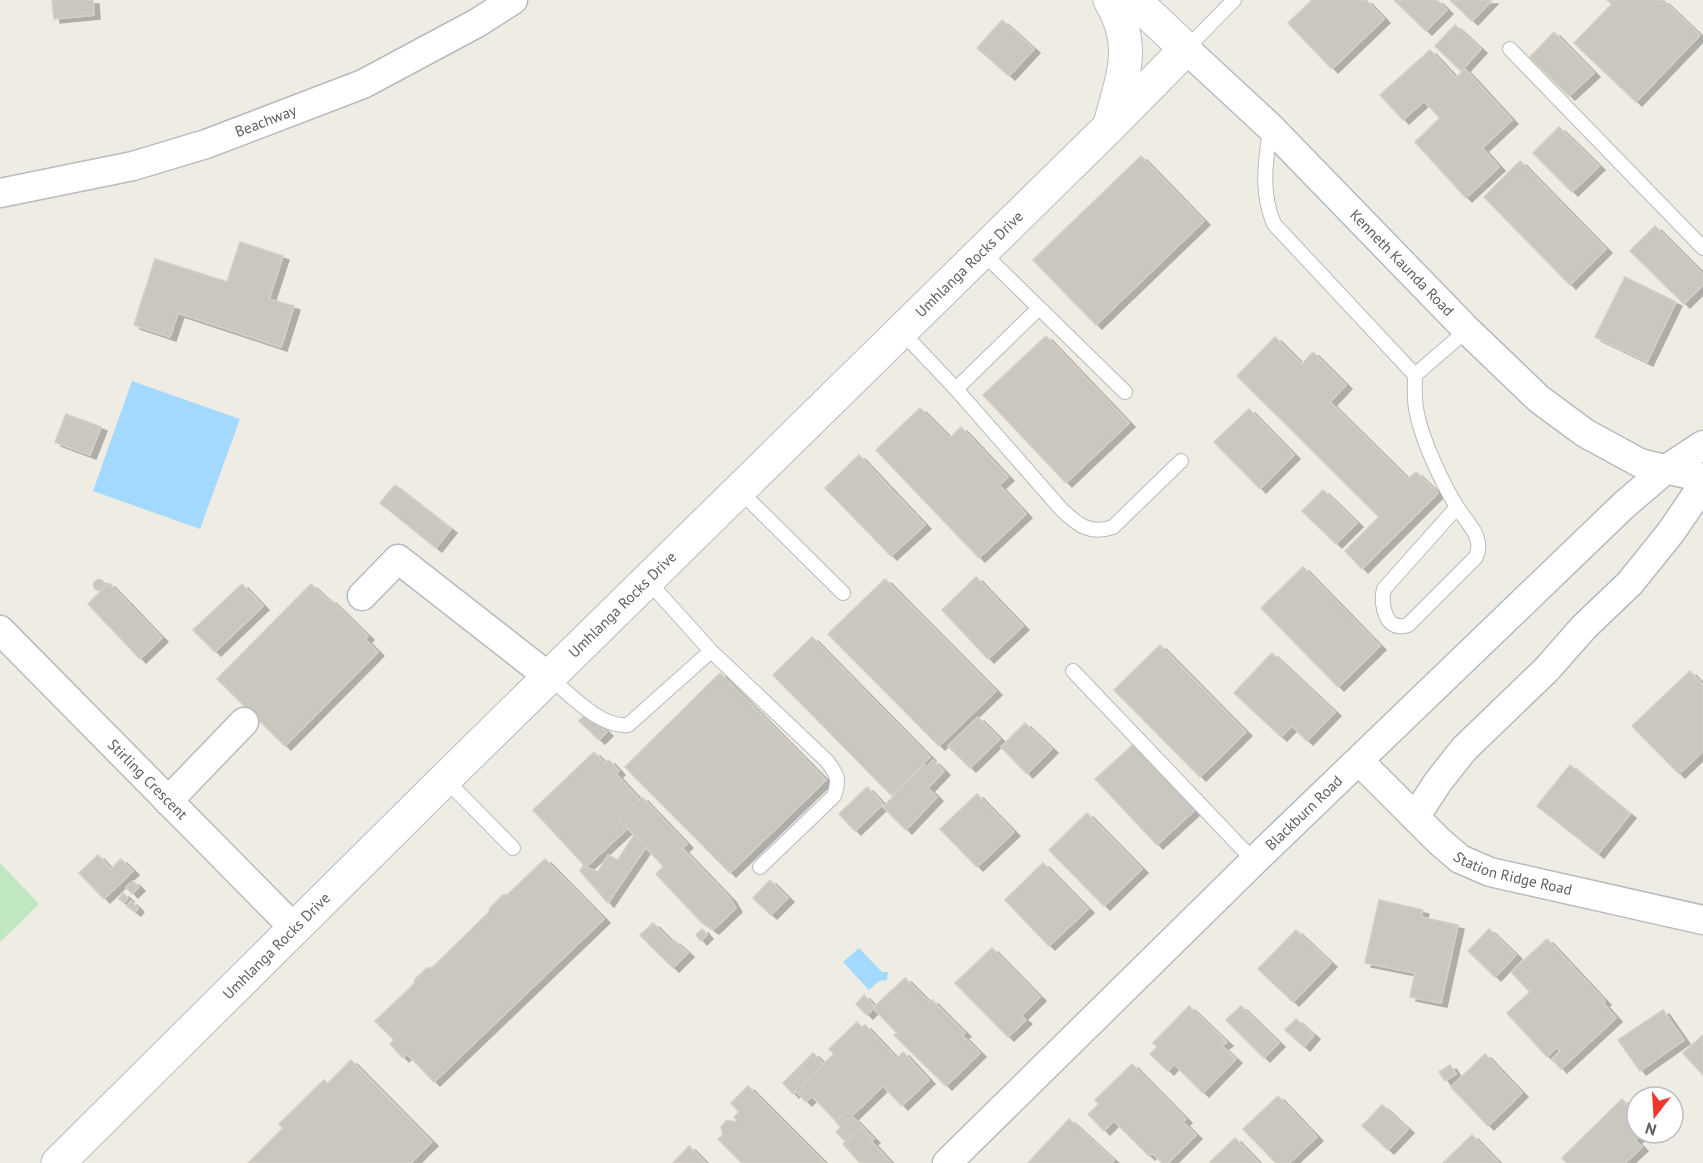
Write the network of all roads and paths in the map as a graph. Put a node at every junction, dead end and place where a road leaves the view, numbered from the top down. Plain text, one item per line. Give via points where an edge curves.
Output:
1 (513, 0) edge
2 (1110, 0) edge
3 (1134, 0) edge
4 (1234, 0) edge
5 (1186, 49) junction
6 (1510, 49) dead end
7 (1109, 127) junction
8 (1270, 128) junction
9 (0, 193) edge
10 (1703, 248) edge
11 (982, 252) junction
12 (1039, 308) junction
13 (1467, 330) junction
14 (901, 331) junction
15 (1415, 375) junction
16 (956, 389) junction
17 (1125, 392) dead end
18 (1703, 445) edge
19 (1181, 461) dead end
20 (1665, 470) junction
21 (1703, 478) edge
22 (1703, 485) edge
23 (739, 490) junction
24 (1457, 507) junction
25 (647, 580) junction
26 (843, 593) dead end
27 (362, 596) dead end
28 (0, 630) edge
29 (711, 651) junction
30 (1073, 671) dead end
31 (549, 677) junction
32 (244, 722) dead end
33 (1359, 761) junction
34 (445, 779) junction
35 (168, 801) junction
36 (1415, 817) junction
37 (513, 848) dead end
38 (1254, 861) junction
39 (760, 867) dead end
40 (1703, 920) edge
41 (294, 928) junction
42 (58, 1163) edge
43 (947, 1163) edge

1 - 9 street, Beachway via 363,84 206,144 133,166
2 - 7 main road via 1127,41 1124,70
3 - 5 main road, Kenneth Kaunda Road
4 - 5 lane
5 - 7 main road, Umhlanga Rocks Drive
5 - 8 street, Kenneth Kaunda Road
6 - 10 lane
7 - 11 main road, Umhlanga Rocks Drive
8 - 13 street, Kenneth Kaunda Road
8 - 15 lane via 1264,177 1267,208 1274,224
11 - 12 lane
11 - 14 main road, Umhlanga Rocks Drive
12 - 16 lane
12 - 17 lane
13 - 15 lane
13 - 20 street, Kenneth Kaunda Road via 1539,399 1585,433 1640,463
14 - 16 lane
14 - 23 main road, Umhlanga Rocks Drive
15 - 24 lane via 1416,408
16 - 19 lane via 1062,510 1090,530 1113,527
18 - 20 street, Blackburn Road
20 - 21 street, Kenneth Kaunda Road
20 - 33 street, Blackburn Road
22 - 36 street via 1630,584 1464,749
23 - 25 main road, Umhlanga Rocks Drive
23 - 26 lane
24 - 24 lane via 1476,533 1476,556 1408,625 1395,626 1385,614 1384,589
25 - 29 lane
25 - 31 main road, Umhlanga Rocks Drive
27 - 31 street via 398,560
28 - 35 street, Stirling Crescent
29 - 31 lane via 628,725 600,719
29 - 39 lane via 837,775 834,796
30 - 38 lane
31 - 34 main road, Umhlanga Rocks Drive
32 - 35 street
33 - 36 street, Station Ridge Road
33 - 38 street, Blackburn Road
34 - 37 lane
34 - 41 main road, Umhlanga Rocks Drive
35 - 41 street, Stirling Crescent
36 - 40 street, Station Ridge Road via 1460,859 1490,872
38 - 43 street, Blackburn Road
41 - 42 main road, Umhlanga Rocks Drive

